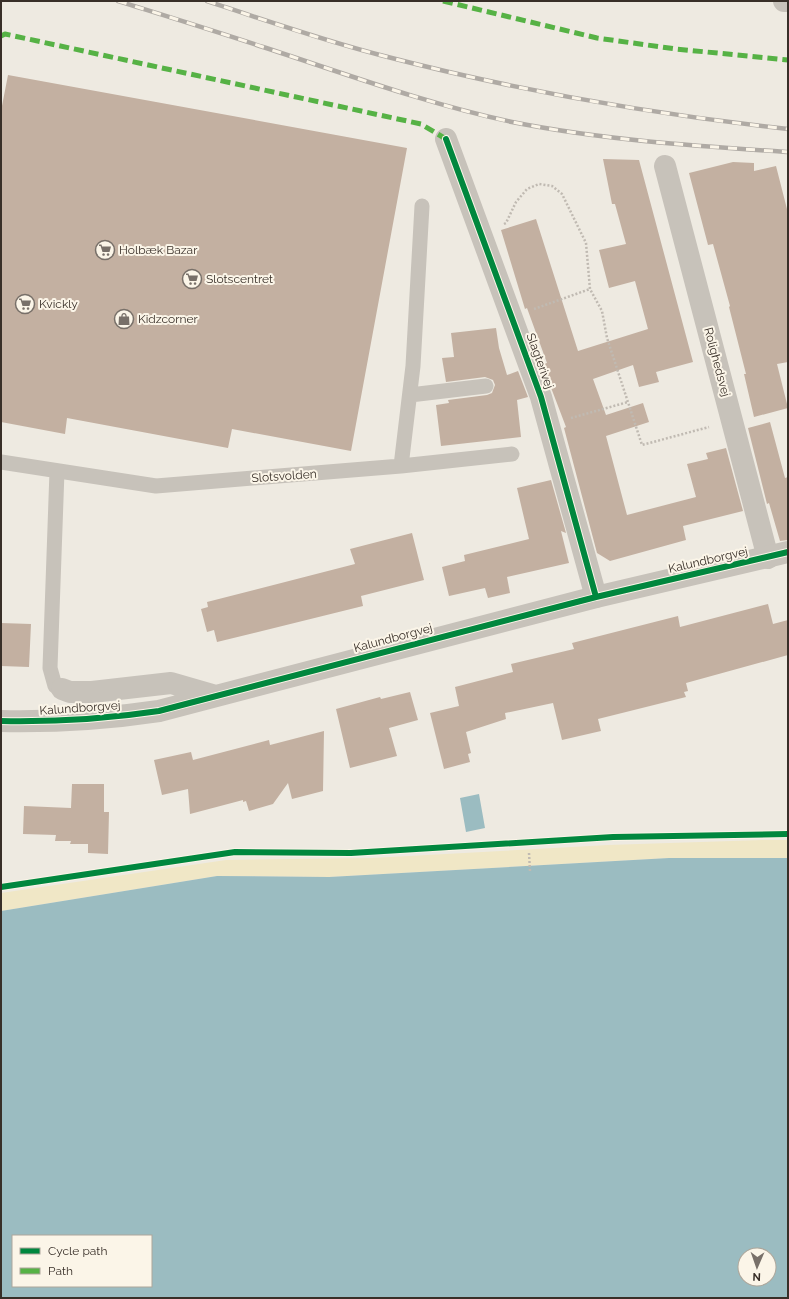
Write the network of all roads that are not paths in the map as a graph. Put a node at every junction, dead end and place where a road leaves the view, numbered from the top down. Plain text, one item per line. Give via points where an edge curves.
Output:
1 (784, 1) edge
2 (788, 1) edge
3 (446, 139) dead end
4 (665, 166) dead end
5 (422, 206) dead end
6 (486, 386) dead end
7 (410, 395) junction
8 (512, 454) dead end
9 (1, 462) edge
10 (401, 466) junction
11 (57, 471) junction
12 (778, 555) edge
13 (596, 597) junction
14 (62, 689) joint
15 (218, 696) junction
16 (1, 721) edge

1 - 2 street
3 - 13 street, Slagterivej via 541,397
4 - 12 street, Rolighedsvej via 732,421
5 - 7 lane
6 - 7 lane
7 - 10 lane
8 - 10 lane, Slotsvolden
9 - 11 lane, Slotsvolden
10 - 11 lane, Slotsvolden via 156,486
11 - 14 lane via 50,668 55,686
12 - 13 street, Kalundborgvej
13 - 15 street, Kalundborgvej
14 - 15 street via 70,692 92,692 171,683
15 - 16 street, Kalundborgvej via 159,711 104,718 50,722

